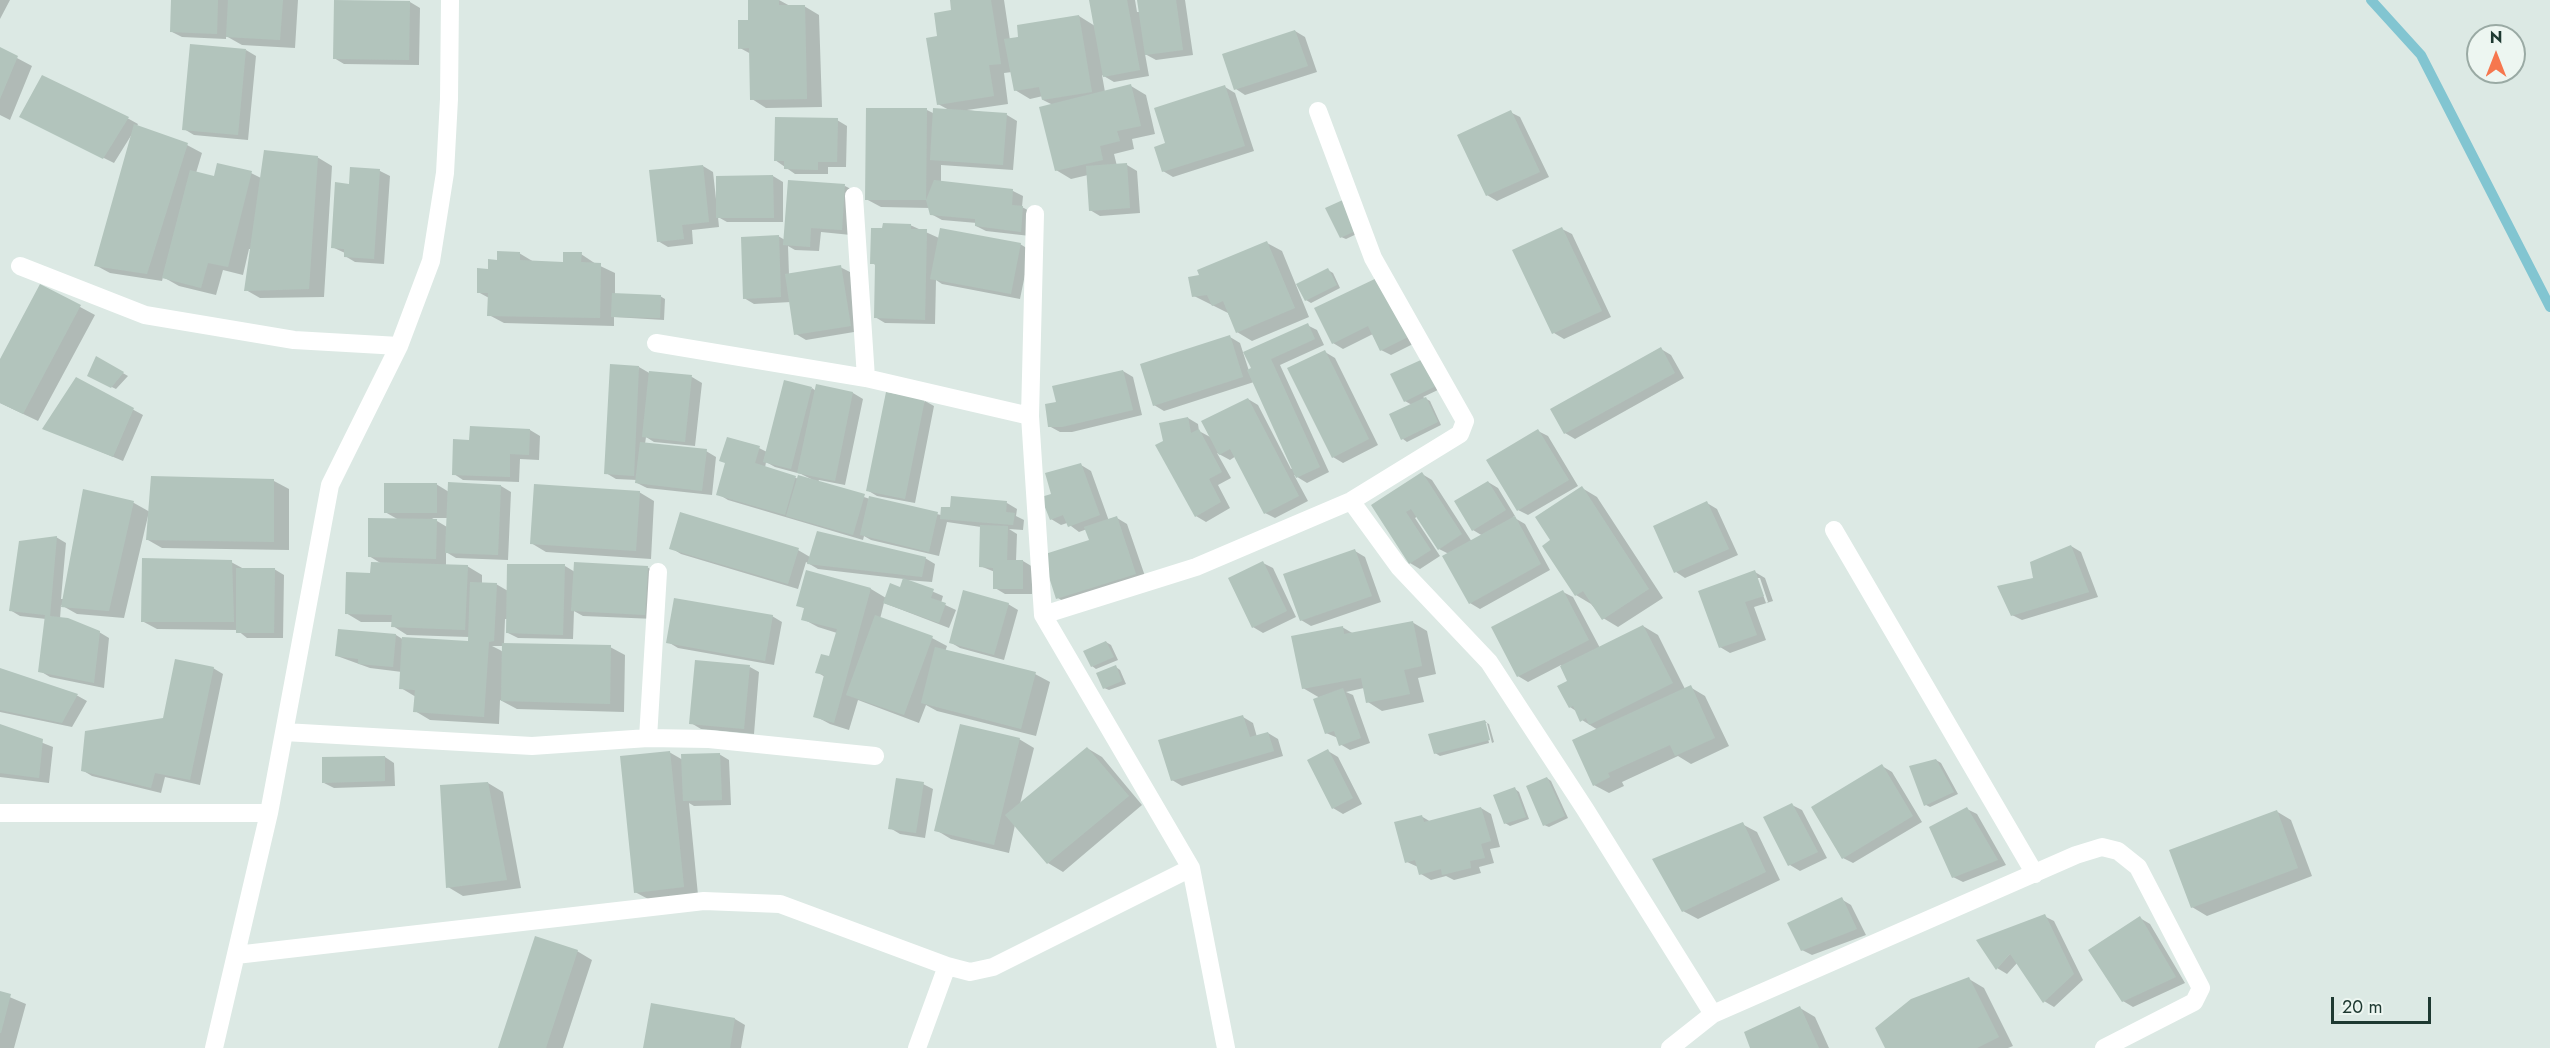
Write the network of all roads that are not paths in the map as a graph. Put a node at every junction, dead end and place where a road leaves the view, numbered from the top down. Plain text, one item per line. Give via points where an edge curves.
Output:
1 (450, 0) edge
2 (1318, 111) dead end
3 (854, 196) dead end
4 (1035, 214) dead end
5 (20, 266) dead end
6 (656, 343) dead end
7 (399, 346) junction
8 (866, 378) junction
9 (1030, 416) junction
10 (1351, 501) junction
11 (1834, 530) dead end
12 (658, 572) dead end
13 (1043, 615) junction
14 (284, 732) junction
15 (648, 738) junction
16 (875, 756) dead end
17 (0, 813) edge
18 (269, 813) junction
19 (1191, 868) junction
20 (2035, 874) junction
21 (236, 955) junction
22 (947, 966) junction
23 (1713, 1014) junction
24 (214, 1048) edge
25 (916, 1048) edge
26 (1226, 1048) edge
27 (1670, 1048) edge
28 (2104, 1048) edge

1 - 7 street via 445,173 431,261
2 - 10 street via 1373,258 1465,421 1460,434
3 - 8 street
4 - 9 street
5 - 7 street via 145,315 294,340
6 - 8 street
7 - 14 street via 330,485
8 - 9 street
9 - 13 street
10 - 13 street via 1196,567
10 - 23 street via 1399,567 1489,662
11 - 20 street
12 - 15 street
13 - 19 street
14 - 15 street via 532,746
14 - 18 street
15 - 16 street via 709,739
17 - 18 street
18 - 21 street
19 - 22 street via 993,967 970,972
19 - 26 street
20 - 23 street
20 - 28 street via 2102,847 2118,851 2138,867 2201,988 2194,1002
21 - 22 street via 704,901 780,904
21 - 24 street
22 - 25 street
23 - 27 street

